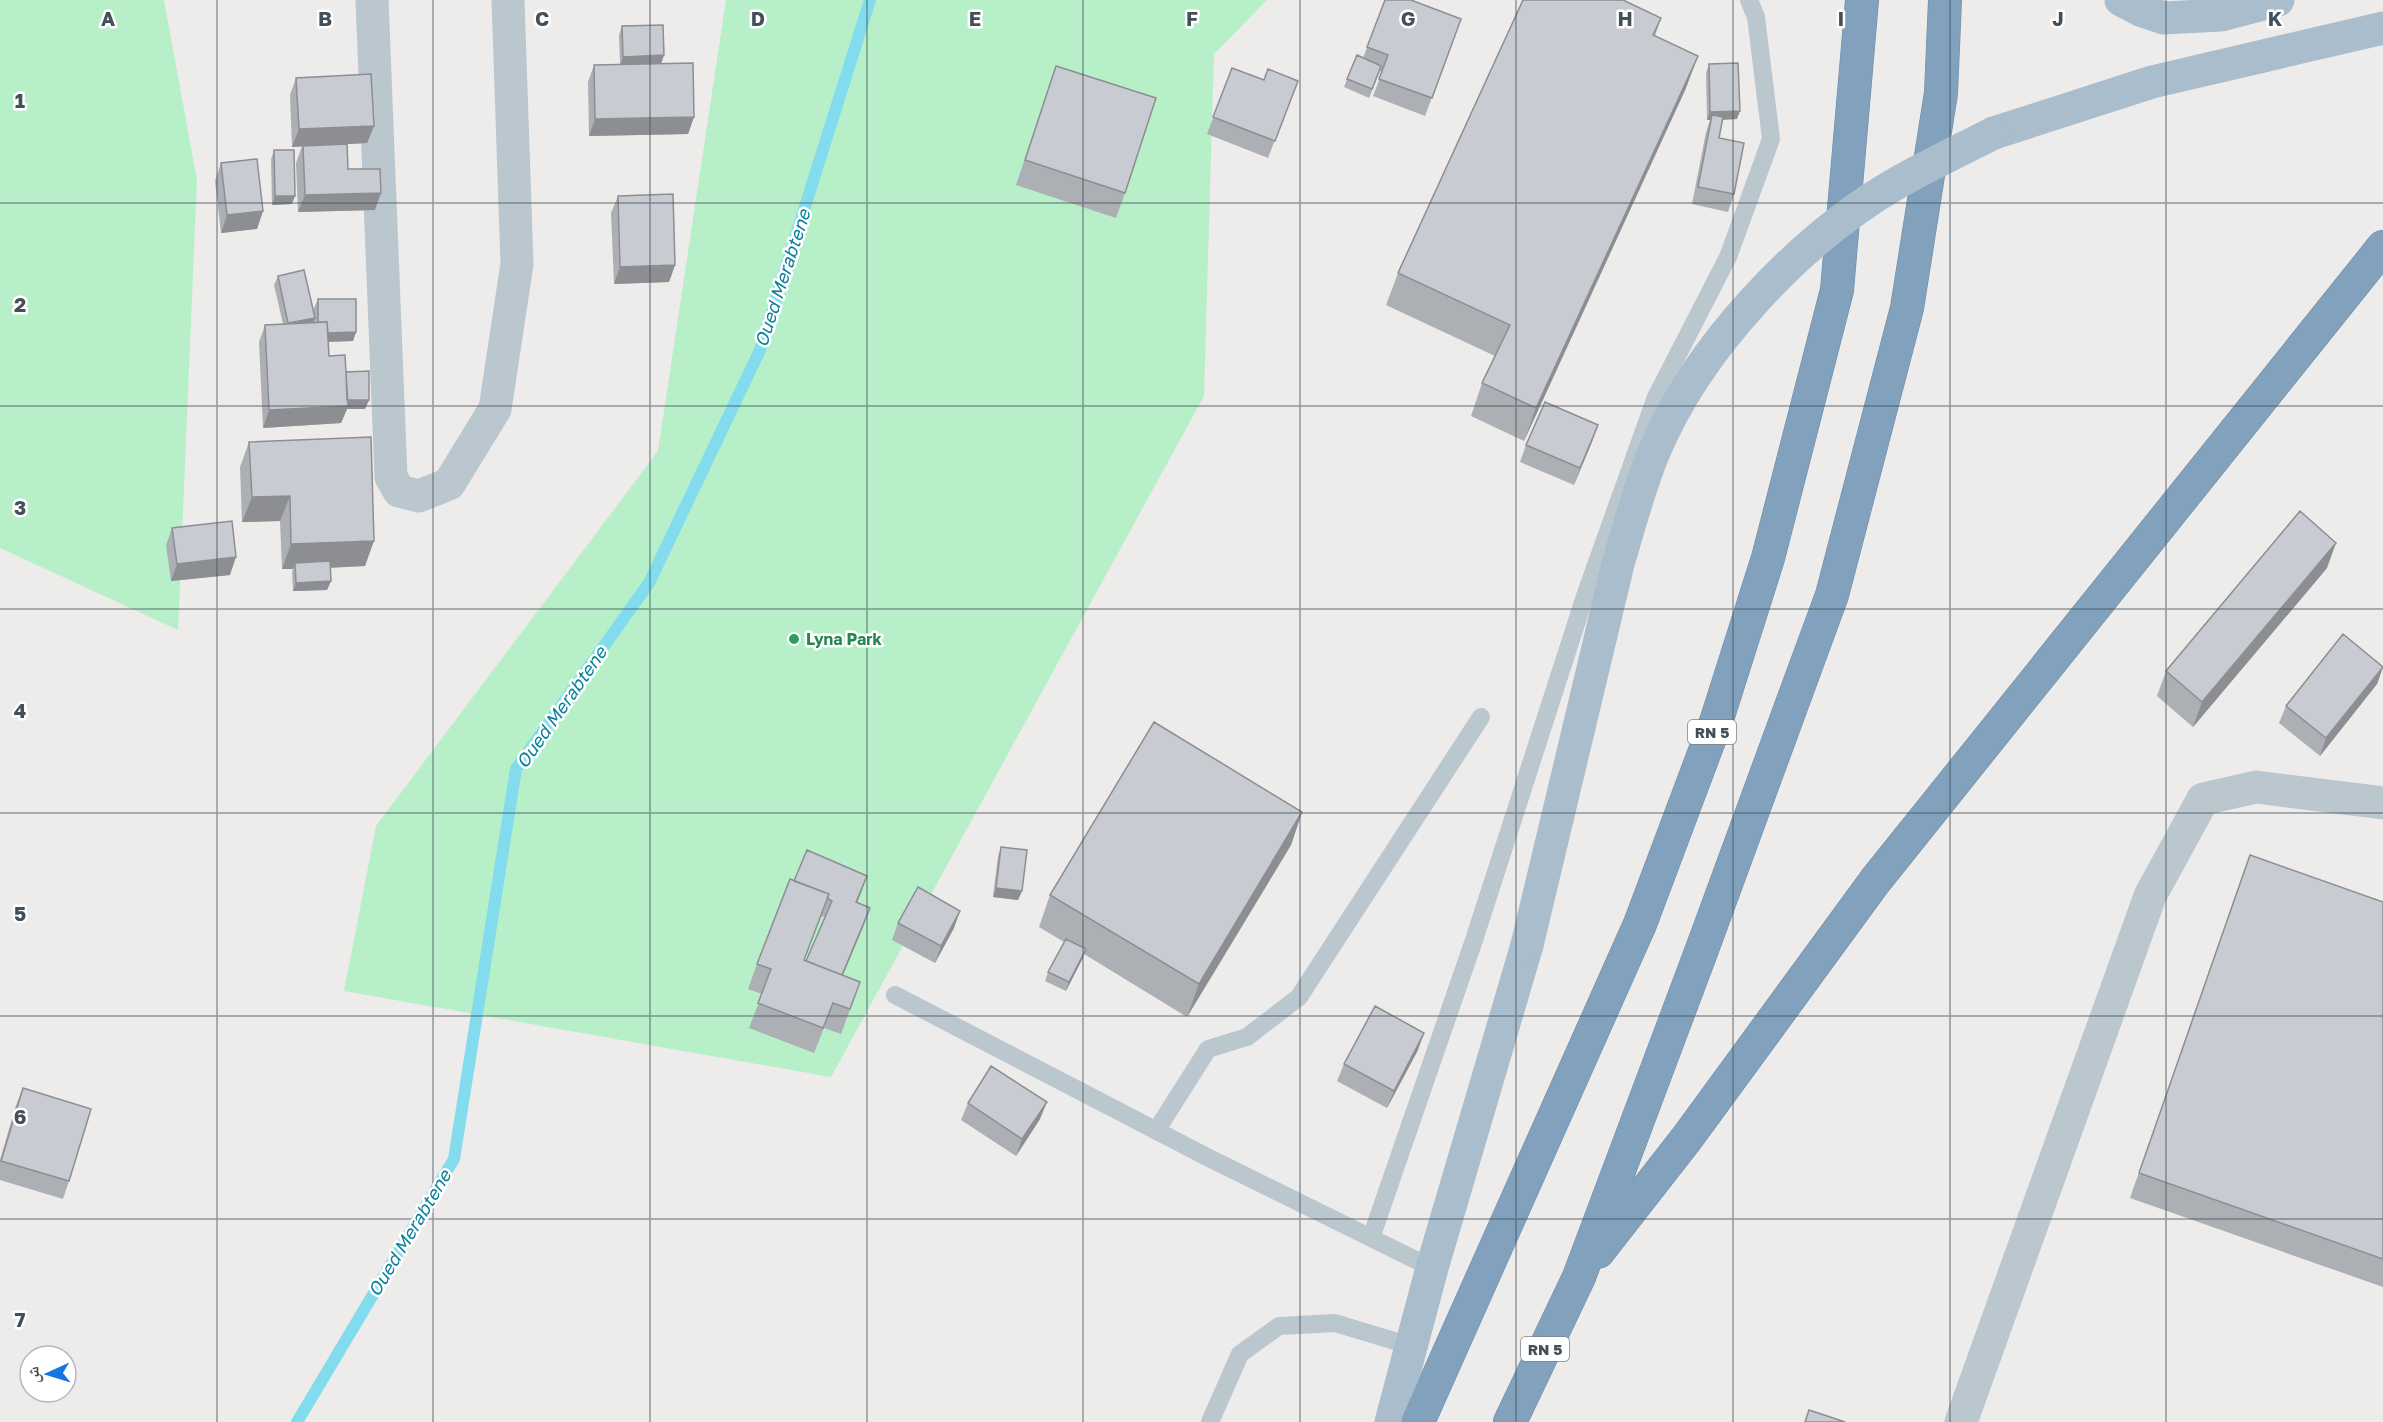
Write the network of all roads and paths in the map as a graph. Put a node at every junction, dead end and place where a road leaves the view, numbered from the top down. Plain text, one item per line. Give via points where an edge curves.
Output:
1 (372, 0) edge
2 (507, 0) edge
3 (1749, 0) edge
4 (1862, 0) edge
5 (1945, 0) edge
6 (2121, 0) edge
7 (2278, 0) edge
8 (2383, 28) edge
9 (2383, 247) edge
10 (1481, 717) dead end
11 (2383, 803) edge
12 (895, 995) dead end
13 (1156, 1131) junction
14 (1371, 1238) junction
15 (1432, 1268) junction
16 (1579, 1277) junction
17 (1411, 1346) junction
18 (1210, 1422) edge
19 (1391, 1422) edge
20 (1418, 1422) edge
21 (1510, 1422) edge
22 (1961, 1422) edge

1 - 2 street via 391,477 399,491 419,496 449,484 495,409 518,264
3 - 14 lane via 1756,17 1771,139 1728,257 1656,398 1586,593 1474,940
4 - 20 highway, RN 5 via 1837,290 1768,558 1717,719 1640,924
5 - 16 highway, RN 5 via 1941,93 1907,308 1832,595
6 - 7 main road via 2163,18 2221,15
8 - 15 main road, bridge via 2152,82 1994,133 1896,184 1843,220 1753,302 1709,356 1677,404 1633,510 1527,945
9 - 16 highway via 1875,881 1687,1138
10 - 13 lane via 1299,997 1247,1037 1208,1049
11 - 22 street via 2256,787 2203,799 2151,896
12 - 13 lane
13 - 14 lane
14 - 15 lane
15 - 17 main road
16 - 21 highway, RN 5
17 - 18 lane via 1335,1323 1279,1326 1240,1354
17 - 19 main road

